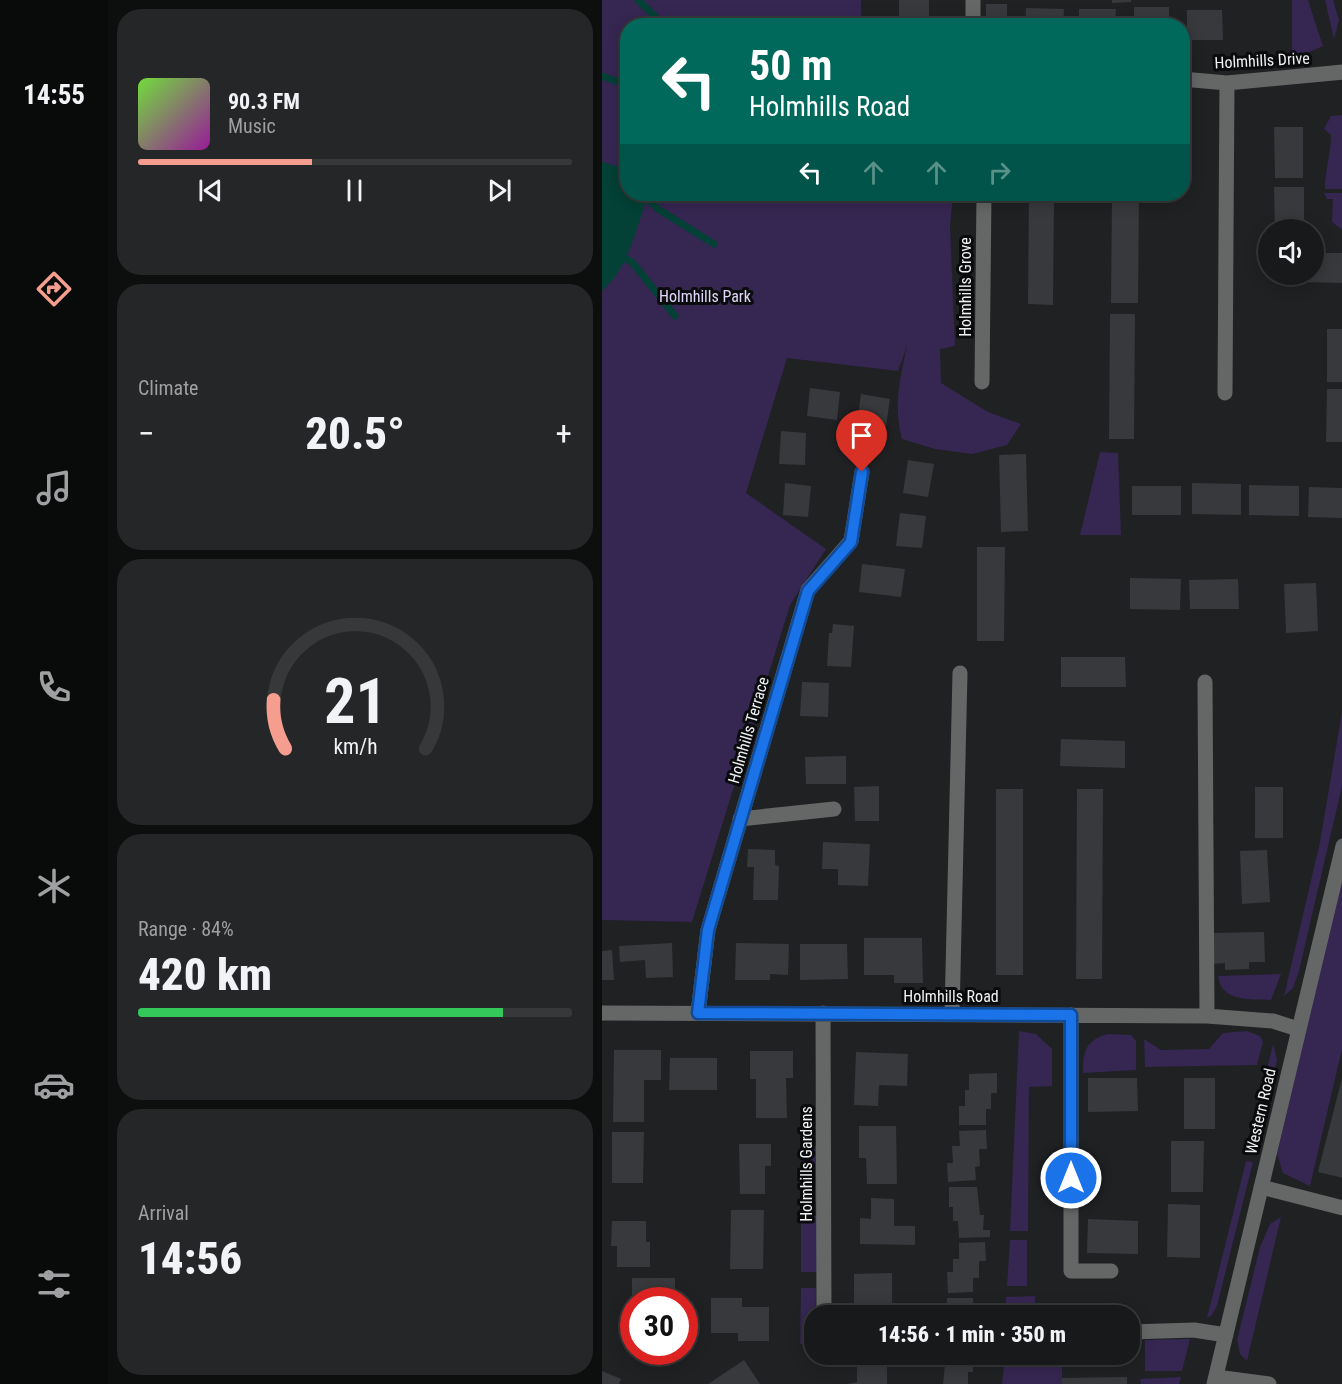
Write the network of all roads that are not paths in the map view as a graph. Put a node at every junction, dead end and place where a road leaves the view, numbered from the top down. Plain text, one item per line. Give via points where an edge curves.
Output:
1 (973, 0) edge
2 (973, 18) edge
3 (1343, 72) edge
4 (1190, 80) edge
5 (1227, 83) junction
6 (984, 201) edge
7 (983, 382) dead end
8 (1225, 393) dead end
9 (862, 472) dead end
10 (960, 673) dead end
11 (1205, 682) dead end
12 (834, 809) dead end
13 (740, 819) junction
14 (1343, 846) edge
15 (602, 1013) edge
16 (698, 1013) junction
17 (823, 1013) junction
18 (952, 1014) junction
19 (1071, 1015) junction
20 (1207, 1016) junction
21 (1298, 1029) junction
22 (1261, 1187) junction
23 (1343, 1208) edge
24 (1112, 1271) dead end
25 (824, 1305) edge
26 (1140, 1332) edge
27 (1226, 1335) junction
28 (1215, 1380) edge
29 (1269, 1384) edge

1 - 2 street
3 - 5 street, Holmhills Drive
4 - 5 street, Holmhills Drive
5 - 8 street
6 - 7 street, Holmhills Grove
9 - 13 street, Holmhills Terrace via 851,542 808,591
10 - 18 street
11 - 20 street
12 - 13 street
13 - 16 street, Holmhills Terrace via 708,930
14 - 21 street, Western Road
15 - 16 street, Holmhills Road
16 - 17 street, Holmhills Road
17 - 18 street, Holmhills Road
17 - 25 street, Holmhills Gardens
18 - 19 street, Holmhills Road
19 - 20 street, Holmhills Road
19 - 24 street via 1071,1271
20 - 21 street, Holmhills Road via 1273,1022
21 - 22 street, Western Road
22 - 23 street
22 - 27 street, Western Road
26 - 27 street via 1194,1330
27 - 28 street, Western Road
28 - 29 street

